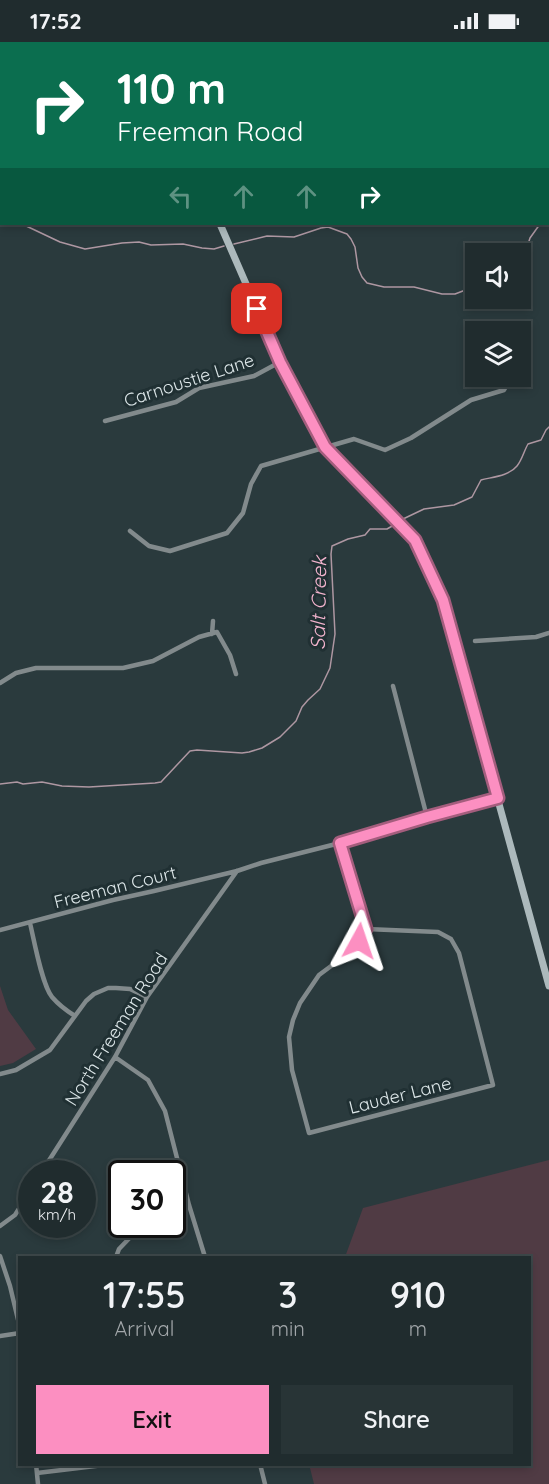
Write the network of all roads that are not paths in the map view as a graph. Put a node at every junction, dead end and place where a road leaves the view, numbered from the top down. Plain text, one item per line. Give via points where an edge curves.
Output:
1 (220, 225) edge
2 (280, 362) junction
3 (506, 387) edge
4 (105, 421) dead end
5 (325, 447) junction
6 (130, 531) dead end
7 (213, 621) dead end
8 (549, 633) edge
9 (212, 634) junction
10 (475, 641) dead end
11 (236, 674) dead end
12 (0, 683) edge
13 (393, 686) dead end
14 (498, 798) junction
15 (427, 817) junction
16 (340, 843) junction
17 (237, 871) junction
18 (30, 923) junction
19 (366, 929) junction
20 (0, 930) edge
21 (549, 986) edge
22 (147, 997) junction
23 (75, 1016) junction
24 (116, 1057) junction
25 (0, 1074) edge
26 (49, 1160) edge
27 (189, 1205) junction
28 (186, 1206) edge
29 (18, 1210) edge
30 (0, 1226) edge
31 (130, 1238) edge
32 (0, 1256) edge
33 (116, 1256) edge
34 (205, 1256) edge
35 (18, 1320) edge
36 (18, 1333) edge
37 (0, 1336) edge
38 (36, 1466) edge
39 (95, 1466) edge
40 (260, 1466) edge
41 (37, 1473) junction
42 (38, 1484) edge
43 (265, 1484) edge

1 - 2 main road
2 - 4 street, Carnoustie Lane via 254,376 199,388 176,402
2 - 5 main road
3 - 5 street via 471,400 385,450 354,439
5 - 6 street via 261,466 243,513 227,533 170,551 149,546
5 - 14 main road via 415,540 443,600
7 - 9 street
8 - 10 street
9 - 11 street via 217,632
9 - 12 street via 153,661 123,668 36,668 16,673
13 - 15 street
14 - 15 street, Freeman Court
14 - 21 main road
15 - 16 street, Freeman Court
16 - 17 street, Freeman Court
16 - 19 street
17 - 18 street, Freeman Court
17 - 22 street, North Freeman Road
18 - 20 street, Freeman Court
18 - 23 street via 46,987
19 - 19 street, Lauder Lane via 354,949 319,975 293,1020 292,1070 309,1133 493,1086 459,953 451,939 438,932
22 - 23 street via 108,988 94,994
22 - 24 street, North Freeman Road
23 - 25 street via 50,1050 16,1070
24 - 26 street, North Freeman Road
24 - 27 street via 148,1080 165,1111
27 - 28 street
27 - 34 street
29 - 30 street
31 - 33 street
32 - 35 street
36 - 37 street
38 - 41 street
39 - 41 street
40 - 43 street
41 - 42 street

